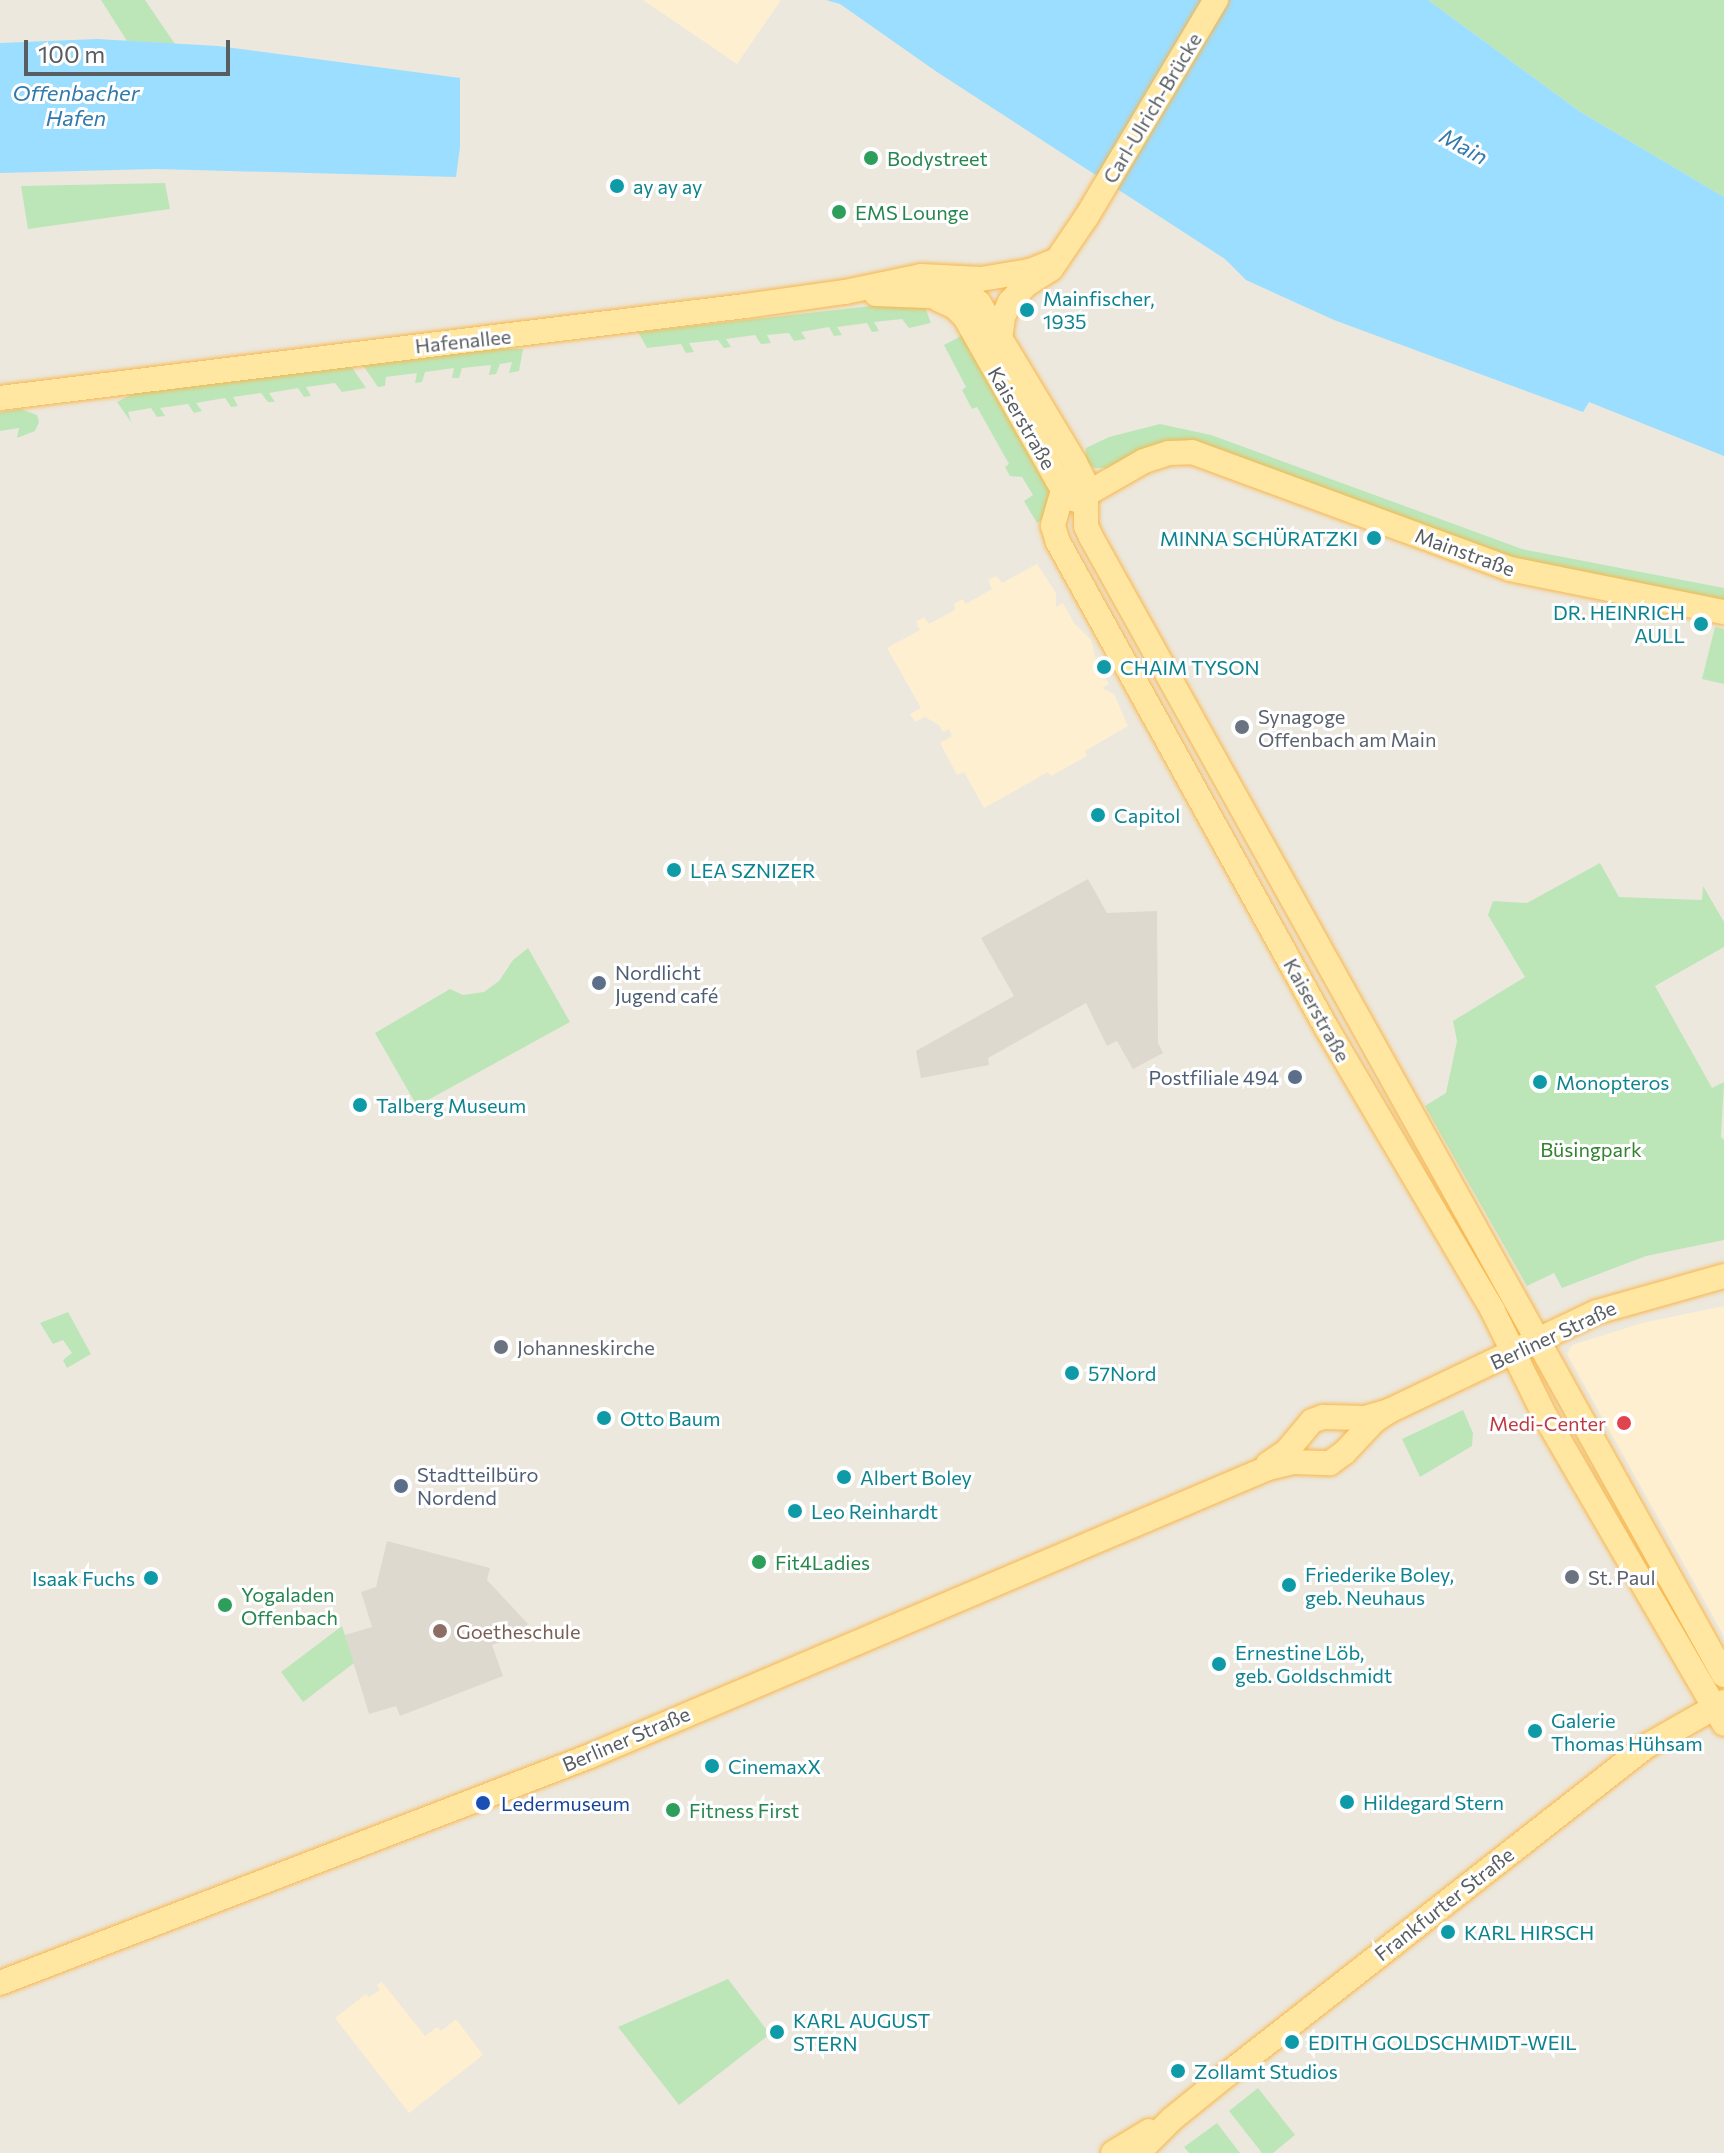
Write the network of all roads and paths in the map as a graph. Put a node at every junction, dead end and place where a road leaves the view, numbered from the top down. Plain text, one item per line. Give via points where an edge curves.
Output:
1 (1216, 0) edge
2 (1057, 260) junction
3 (1027, 284) junction
4 (944, 288) junction
5 (972, 297) junction
6 (1000, 339) junction
7 (80, 390) junction
8 (0, 398) edge
9 (0, 405) edge
10 (1214, 460) junction
11 (1075, 463) junction
12 (1126, 471) junction
13 (1080, 503) junction
14 (1724, 612) edge
15 (1724, 1276) edge
16 (1537, 1338) junction
17 (1513, 1352) junction
18 (1389, 1411) junction
19 (1245, 1477) junction
20 (1666, 1567) junction
21 (1642, 1581) junction
22 (1724, 1675) edge
23 (1721, 1711) edge
24 (0, 1983) edge
25 (1172, 2119) junction
26 (1113, 2153) edge
27 (1138, 2153) edge

1 - 2 main road, Carl-Ulrich-Brücke
2 - 3 main road
2 - 5 main road
3 - 5 main road, Hafenallee
3 - 6 main road via 1005,311
4 - 5 main road, Hafenallee
4 - 5 main road, Kaiserstraße via 955,307
4 - 7 main road, Hafenallee via 845,292
5 - 6 main road, Kaiserstraße
5 - 13 main road, Kaiserstraße
6 - 11 main road, Kaiserstraße
7 - 8 main road, Hafenallee
7 - 9 main road, Hafenallee via 44,402
10 - 12 main road, Mainstraße via 1192,452 1169,453
10 - 13 main road, Mainstraße via 1170,465 1104,501
10 - 14 main road, Mainstraße via 1510,569
11 - 12 main road, Mainstraße via 1100,474
11 - 13 main road, Kaiserstraße
12 - 13 main road, Mainstraße
13 - 16 main road, Kaiserstraße
13 - 17 main road, Kaiserstraße via 1055,516 1058,542
15 - 16 main road, Berliner Straße via 1624,1302
16 - 17 main road, Berliner Straße
16 - 20 main road, Kaiserstraße
17 - 18 main road, Berliner Straße
17 - 21 main road, Kaiserstraße
18 - 19 main road, Berliner Straße via 1330,1463 1284,1463
18 - 19 main road, Berliner Straße via 1312,1421 1286,1452
19 - 24 main road, Berliner Straße via 590,1756
20 - 21 main road via 1653,1581
20 - 22 main road, Kaiserstraße
21 - 23 main road, Kaiserstraße
23 - 25 main road, Frankfurter Straße via 1645,1747
25 - 26 main road, Frankfurter Straße
25 - 27 main road, Frankfurter Straße

